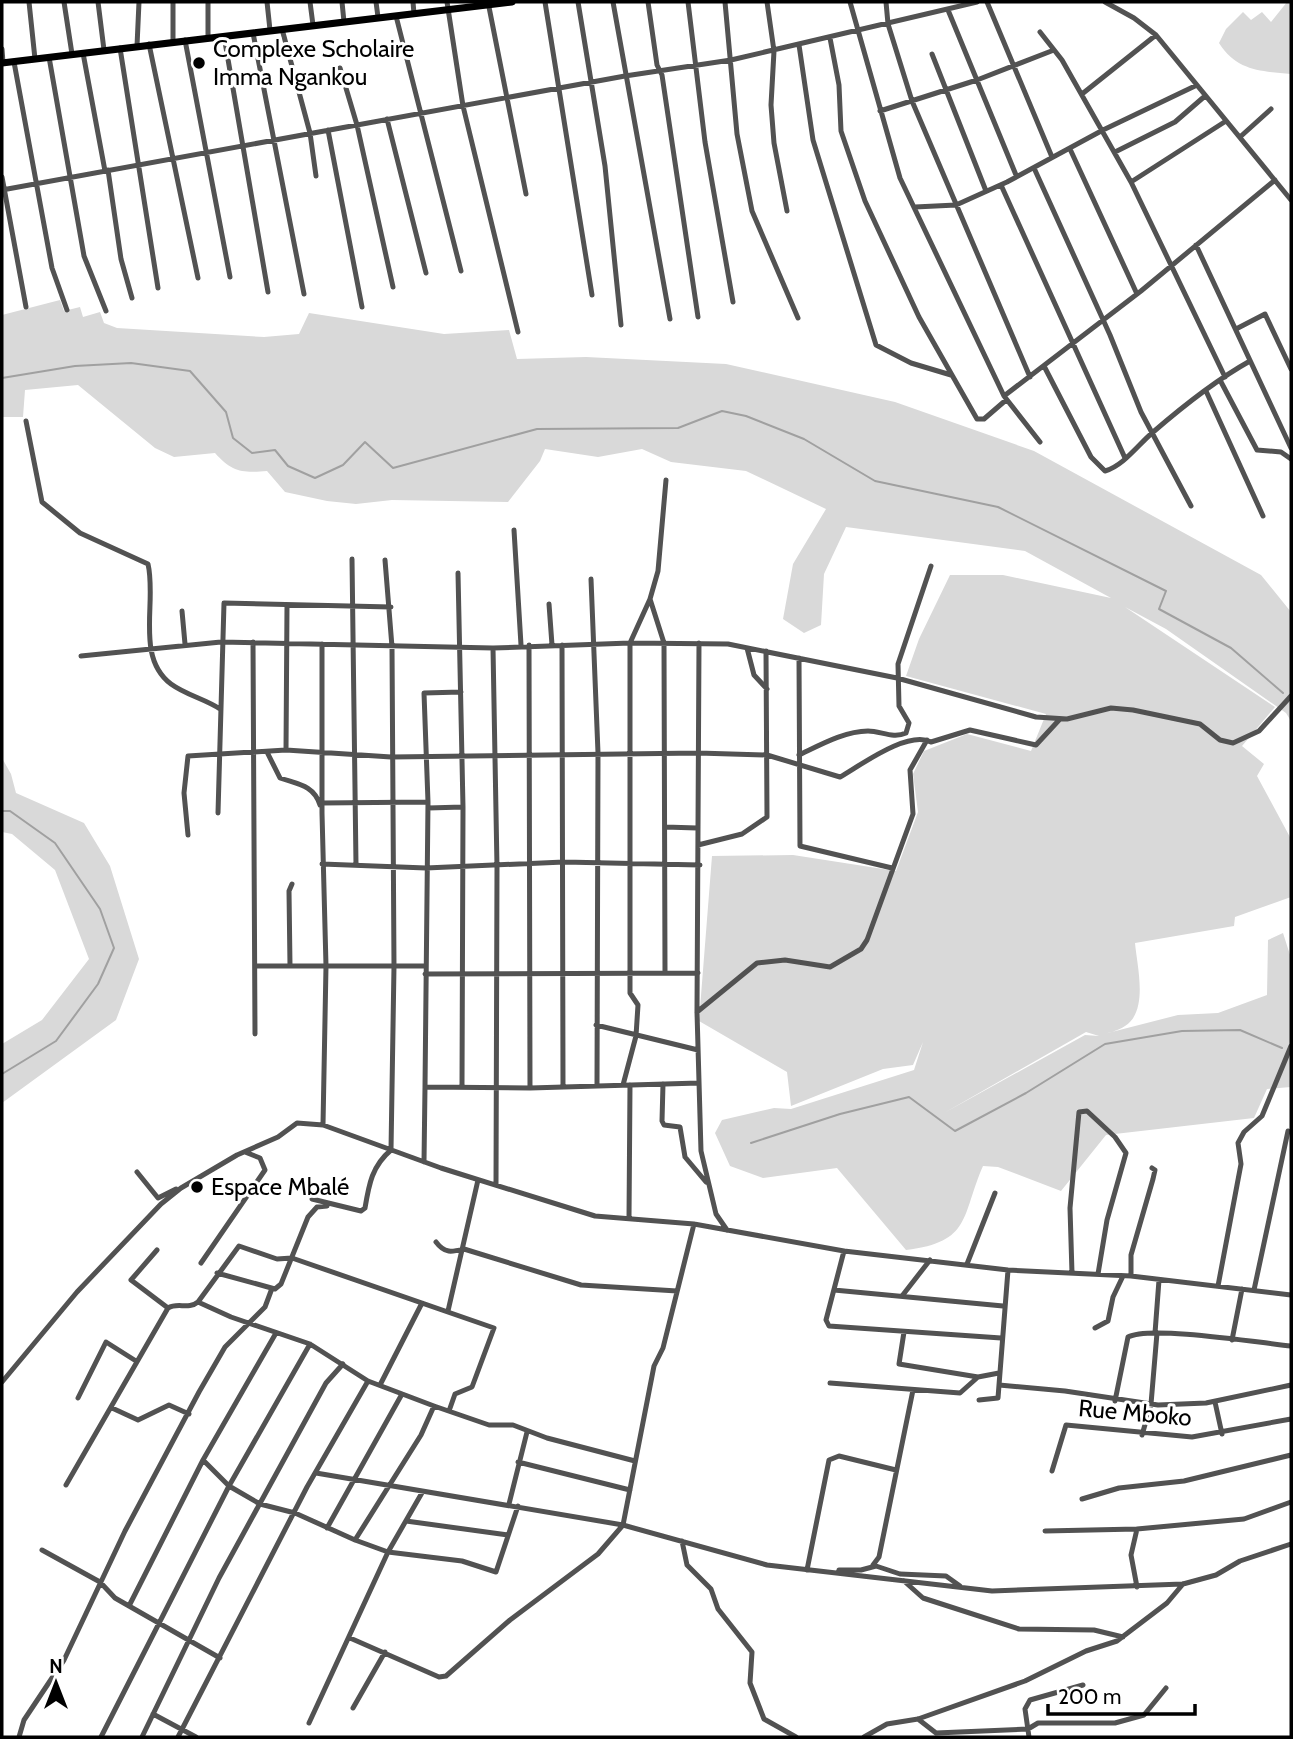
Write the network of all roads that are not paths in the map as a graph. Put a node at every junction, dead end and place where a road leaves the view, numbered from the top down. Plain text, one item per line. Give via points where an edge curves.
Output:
1 (29, 2) edge
2 (64, 2) edge
3 (99, 2) edge
4 (139, 2) edge
5 (173, 2) edge
6 (208, 2) edge
7 (267, 2) edge
8 (310, 2) edge
9 (342, 2) edge
10 (376, 2) edge
11 (413, 2) edge
12 (512, 2) edge
13 (545, 2) edge
14 (578, 2) edge
15 (612, 2) edge
16 (648, 2) edge
17 (688, 2) edge
18 (725, 2) edge
19 (767, 2) edge
20 (850, 2) edge
21 (886, 2) edge
22 (977, 2) edge
23 (988, 2) edge
24 (1105, 2) edge
25 (488, 3) edge
26 (447, 6) edge
27 (948, 10) junction
28 (414, 14) junction
29 (396, 16) junction
30 (378, 18) junction
31 (344, 22) junction
32 (888, 24) junction
33 (313, 25) junction
34 (282, 29) junction
35 (270, 30) junction
36 (856, 31) junction
37 (253, 33) junction
38 (1040, 33) dead end
39 (1156, 35) junction
40 (223, 36) junction
41 (830, 37) junction
42 (208, 38) junction
43 (185, 40) junction
44 (173, 41) junction
45 (149, 44) junction
46 (799, 45) junction
47 (137, 46) junction
48 (120, 48) junction
49 (2, 49) edge
50 (104, 50) junction
51 (1054, 50) junction
52 (774, 51) junction
53 (83, 53) junction
54 (72, 54) junction
55 (932, 54) dead end
56 (49, 57) junction
57 (35, 59) junction
58 (731, 60) junction
59 (14, 62) junction
60 (3, 63) edge
61 (695, 66) junction
62 (1016, 66) junction
63 (340, 68) dead end
64 (660, 71) junction
65 (625, 76) junction
66 (977, 80) junction
67 (592, 82) junction
68 (1195, 86) junction
69 (560, 88) junction
70 (945, 91) junction
71 (1083, 94) junction
72 (1205, 96) junction
73 (507, 98) junction
74 (912, 101) junction
75 (463, 106) junction
76 (1271, 109) dead end
77 (880, 111) junction
78 (422, 113) junction
79 (387, 120) junction
80 (1226, 121) junction
81 (357, 125) junction
82 (328, 130) junction
83 (1103, 130) junction
84 (310, 133) junction
85 (1240, 137) junction
86 (273, 140) junction
87 (241, 145) junction
88 (1070, 149) junction
89 (207, 151) junction
90 (1115, 152) junction
91 (173, 157) junction
92 (1052, 157) junction
93 (140, 164) junction
94 (1034, 168) junction
95 (106, 171) junction
96 (316, 176) dead end
97 (1016, 176) junction
98 (2, 177) edge
99 (72, 178) junction
100 (1275, 180) junction
101 (1132, 182) junction
102 (37, 184) junction
103 (1001, 185) junction
104 (3, 190) edge
105 (986, 191) junction
106 (526, 194) dead end
107 (1291, 201) edge
108 (956, 205) junction
109 (915, 207) junction
110 (787, 211) dead end
111 (1196, 245) junction
112 (1174, 264) junction
113 (461, 271) dead end
114 (426, 273) dead end
115 (230, 276) dead end
116 (198, 278) dead end
117 (393, 287) dead end
118 (158, 288) dead end
119 (268, 292) dead end
120 (304, 294) dead end
121 (1137, 294) junction
122 (592, 295) dead end
123 (132, 298) dead end
124 (733, 302) dead end
125 (26, 307) dead end
126 (362, 307) dead end
127 (67, 310) dead end
128 (106, 311) dead end
129 (698, 317) dead end
130 (798, 318) dead end
131 (670, 319) dead end
132 (1103, 319) junction
133 (621, 325) dead end
134 (1236, 329) junction
135 (518, 332) dead end
136 (1073, 344) junction
137 (1250, 361) junction
138 (1044, 366) junction
139 (1291, 369) edge
140 (951, 375) junction
141 (1030, 377) junction
142 (1223, 379) junction
143 (1206, 391) junction
144 (1005, 398) junction
145 (26, 421) dead end
146 (1153, 432) junction
147 (1040, 442) dead end
148 (1291, 448) edge
149 (1125, 458) junction
150 (1291, 459) edge
151 (666, 481) dead end
152 (1191, 506) dead end
153 (1263, 516) dead end
154 (514, 530) dead end
155 (352, 559) dead end
156 (386, 559) dead end
157 (931, 566) dead end
158 (458, 573) dead end
159 (591, 579) dead end
160 (650, 599) junction
161 (549, 604) dead end
162 (287, 605) junction
163 (352, 605) junction
164 (391, 607) junction
165 (183, 611) dead end
166 (221, 642) junction
167 (253, 642) junction
168 (286, 643) junction
169 (630, 643) junction
170 (664, 643) junction
171 (699, 643) junction
172 (185, 644) junction
173 (322, 644) junction
174 (594, 644) junction
175 (354, 645) junction
176 (521, 645) junction
177 (529, 645) junction
178 (552, 645) junction
179 (562, 645) junction
180 (460, 646) junction
181 (392, 647) junction
182 (150, 648) junction
183 (493, 648) junction
184 (747, 648) junction
185 (766, 651) junction
186 (81, 656) dead end
187 (799, 658) junction
188 (897, 678) junction
189 (767, 689) junction
190 (461, 692) junction
191 (1291, 696) edge
192 (220, 709) junction
193 (1060, 719) junction
194 (927, 740) junction
195 (286, 750) junction
196 (267, 752) junction
197 (322, 752) junction
198 (219, 753) junction
199 (255, 753) junction
200 (530, 753) junction
201 (598, 753) junction
202 (663, 753) junction
203 (698, 753) junction
204 (356, 754) junction
205 (562, 754) junction
206 (630, 754) junction
207 (496, 755) junction
208 (767, 755) junction
209 (800, 755) junction
210 (427, 756) junction
211 (461, 756) junction
212 (391, 757) junction
213 (800, 766) junction
214 (355, 802) junction
215 (322, 803) junction
216 (391, 803) junction
217 (428, 805) junction
218 (463, 807) junction
219 (218, 813) dead end
220 (321, 813) junction
221 (665, 827) junction
222 (698, 828) junction
223 (188, 835) dead end
224 (698, 845) junction
225 (564, 862) junction
226 (598, 863) junction
227 (667, 863) junction
228 (322, 864) junction
229 (529, 864) junction
230 (631, 864) junction
231 (356, 865) junction
232 (700, 865) junction
233 (391, 866) junction
234 (463, 867) junction
235 (497, 867) junction
236 (892, 867) junction
237 (426, 868) junction
238 (292, 884) dead end
239 (255, 966) junction
240 (290, 966) junction
241 (326, 966) junction
242 (394, 966) junction
243 (425, 966) junction
244 (665, 972) junction
245 (631, 973) junction
246 (698, 973) junction
247 (425, 974) junction
248 (462, 974) junction
249 (495, 974) junction
250 (597, 974) junction
251 (531, 975) junction
252 (564, 976) junction
253 (697, 1012) junction
254 (596, 1025) junction
255 (255, 1034) dead end
256 (636, 1036) junction
257 (1291, 1046) edge
258 (698, 1050) junction
259 (699, 1083) junction
260 (663, 1084) junction
261 (626, 1085) junction
262 (462, 1086) junction
263 (597, 1086) junction
264 (425, 1087) junction
265 (498, 1087) junction
266 (530, 1087) junction
267 (563, 1087) junction
268 (323, 1125) junction
269 (1288, 1132) dead end
270 (391, 1150) junction
271 (245, 1152) junction
272 (424, 1162) junction
273 (1152, 1168) dead end
274 (137, 1172) dead end
275 (478, 1180) junction
276 (707, 1183) junction
277 (496, 1185) junction
278 (181, 1188) junction
279 (995, 1193) dead end
280 (312, 1199) dead end
281 (333, 1206) junction
282 (629, 1218) junction
283 (694, 1224) junction
284 (727, 1230) junction
285 (436, 1242) dead end
286 (464, 1249) junction
287 (157, 1250) dead end
288 (844, 1251) junction
289 (292, 1258) junction
290 (930, 1260) junction
291 (201, 1262) dead end
292 (967, 1264) junction
293 (1008, 1270) junction
294 (217, 1273) junction
295 (1072, 1273) junction
296 (1098, 1274) junction
297 (1123, 1276) junction
298 (1131, 1276) junction
299 (1159, 1280) junction
300 (1218, 1286) junction
301 (1242, 1289) junction
302 (834, 1290) junction
303 (1254, 1290) junction
304 (271, 1291) junction
305 (677, 1291) junction
306 (1291, 1295) edge
307 (902, 1296) junction
308 (198, 1302) junction
309 (422, 1303) junction
310 (1003, 1306) junction
311 (168, 1308) junction
312 (448, 1311) junction
313 (247, 1323) junction
314 (1095, 1328) dead end
315 (904, 1332) junction
316 (276, 1333) junction
317 (1156, 1333) junction
318 (1001, 1338) junction
319 (1233, 1340) junction
320 (310, 1344) junction
321 (1291, 1346) edge
322 (136, 1360) junction
323 (343, 1364) junction
324 (999, 1373) junction
325 (978, 1377) junction
326 (368, 1381) junction
327 (2, 1382) edge
328 (830, 1383) dead end
329 (380, 1385) junction
330 (999, 1385) junction
331 (1291, 1385) edge
332 (913, 1390) junction
333 (402, 1394) junction
334 (78, 1398) dead end
335 (979, 1400) dead end
336 (1115, 1401) junction
337 (1215, 1402) junction
338 (1151, 1405) junction
339 (435, 1406) junction
340 (112, 1408) junction
341 (449, 1411) junction
342 (188, 1414) junction
343 (1291, 1419) edge
344 (527, 1432) junction
345 (1222, 1434) junction
346 (1142, 1435) junction
347 (1291, 1455) edge
348 (204, 1460) junction
349 (635, 1461) junction
350 (518, 1462) junction
351 (896, 1471) junction
352 (1052, 1471) dead end
353 (316, 1473) junction
354 (351, 1481) junction
355 (66, 1485) dead end
356 (229, 1486) junction
357 (388, 1486) junction
358 (631, 1490) junction
359 (423, 1491) junction
360 (1082, 1499) dead end
361 (1291, 1502) edge
362 (260, 1504) junction
363 (509, 1504) junction
364 (518, 1506) junction
365 (295, 1513) junction
366 (406, 1521) junction
367 (623, 1525) junction
368 (327, 1528) junction
369 (1137, 1529) junction
370 (1045, 1531) dead end
371 (508, 1535) junction
372 (355, 1541) junction
373 (682, 1541) junction
374 (1291, 1544) edge
375 (42, 1550) dead end
376 (388, 1552) junction
377 (873, 1565) junction
378 (807, 1570) junction
379 (815, 1571) junction
380 (901, 1579) junction
381 (100, 1582) junction
382 (1183, 1584) junction
383 (960, 1586) junction
384 (1137, 1587) junction
385 (129, 1606) junction
386 (157, 1623) junction
387 (1123, 1637) junction
388 (350, 1638) junction
389 (189, 1640) junction
390 (384, 1651) junction
391 (220, 1658) junction
392 (1083, 1685) dead end
393 (1166, 1688) dead end
394 (353, 1708) dead end
395 (153, 1714) junction
396 (918, 1719) junction
397 (309, 1723) dead end
398 (182, 1729) junction
399 (1028, 1729) junction
400 (19, 1737) edge
401 (101, 1737) edge
402 (142, 1737) edge
403 (178, 1737) edge
404 (196, 1737) edge
405 (796, 1737) edge
406 (864, 1737) edge
407 (1029, 1737) edge

1 - 57 street
2 - 54 street
3 - 50 street
4 - 47 street
5 - 44 street
6 - 42 street
7 - 35 street
8 - 33 street
9 - 31 street
10 - 30 street
11 - 28 street
12 - 25 highway
13 - 69 street
14 - 67 street
15 - 65 street
16 - 64 street
17 - 61 street
18 - 58 street
19 - 52 street
20 - 36 street
21 - 32 street
22 - 27 street
23 - 62 street
24 - 39 street
25 - 26 highway
25 - 73 street
26 - 28 highway
26 - 75 street
27 - 32 street
27 - 66 street
28 - 29 highway
29 - 30 highway
29 - 78 street
30 - 31 highway
31 - 33 highway
32 - 36 street
32 - 74 street
33 - 34 highway
34 - 35 highway
34 - 84 street
35 - 37 highway
36 - 41 street
36 - 77 street
37 - 40 highway
37 - 86 street
38 - 51 street
39 - 68 street
39 - 71 street
40 - 42 highway
40 - 87 street
41 - 46 street
41 - 140 street via 841,131 865,201
42 - 43 highway
43 - 44 highway
43 - 89 street
44 - 45 highway
45 - 47 highway
45 - 91 street
46 - 52 street
46 - 140 street via 813,141 876,345 911,363
47 - 48 highway
48 - 50 highway
48 - 93 street
49 - 60 street
50 - 53 highway
51 - 62 street
51 - 71 street
52 - 58 street
52 - 110 street via 774,143
53 - 54 highway
53 - 95 street
54 - 56 highway
55 - 70 street
56 - 57 highway
56 - 99 street
57 - 59 highway
58 - 61 street
58 - 130 street via 739,146 752,211
59 - 60 highway
59 - 102 street
61 - 64 street
61 - 124 street
62 - 66 street
62 - 92 street
63 - 81 street
64 - 65 street
64 - 129 street
65 - 67 street
65 - 131 street
66 - 70 street
66 - 97 street
67 - 69 street
67 - 133 street
68 - 72 street
68 - 83 street
69 - 73 street
69 - 122 street
70 - 74 street
70 - 105 street
71 - 83 street
72 - 80 street
72 - 90 street via 1175,122
73 - 75 street
73 - 106 street
74 - 77 street
74 - 108 street
75 - 78 street
75 - 135 street
76 - 85 street
77 - 109 street via 900,178
78 - 79 street
78 - 113 street
79 - 81 street
79 - 114 street
80 - 85 street
80 - 101 street
81 - 82 street
81 - 117 street
82 - 84 street
82 - 126 street
83 - 88 street
83 - 90 street
84 - 86 street
84 - 96 street
85 - 100 street
86 - 87 street
86 - 120 street
87 - 89 street
87 - 119 street
88 - 92 street
88 - 121 street
89 - 91 street
89 - 115 street
90 - 101 street
91 - 93 street
91 - 116 street
92 - 94 street
93 - 95 street
93 - 118 street
94 - 97 street
94 - 132 street
95 - 99 street
95 - 123 street
97 - 103 street
98 - 104 street
99 - 102 street
99 - 128 street via 84,256
100 - 107 street
100 - 111 street
101 - 112 street
102 - 104 street
102 - 127 street via 52,268
103 - 105 street
103 - 136 street
104 - 125 street
105 - 108 street
108 - 109 street
108 - 141 street
109 - 144 street
111 - 112 street
111 - 134 street
112 - 121 street
112 - 142 street
121 - 132 street
132 - 136 street
132 - 146 street
134 - 137 street
134 - 139 street via 1265,314
136 - 138 street
136 - 149 street
137 - 142 street
137 - 148 street
138 - 141 street
138 - 149 street via 1096,465 1110,470
140 - 144 street via 976,419 984,419
141 - 144 street
142 - 143 street
142 - 150 street via 1257,450 1281,452
143 - 146 street
143 - 153 street
144 - 147 street
145 - 182 street via 42,502 80,533 148,565
146 - 149 street
146 - 152 street
151 - 160 street via 658,571
154 - 176 street
155 - 163 street
156 - 164 street
157 - 188 street via 901,651
158 - 180 street
159 - 174 street
160 - 169 street
160 - 170 street
161 - 178 street
162 - 163 street
162 - 166 street via 224,603
162 - 168 street
163 - 164 street
163 - 175 street
164 - 181 street
165 - 172 street
166 - 167 street
166 - 172 street
166 - 192 street
167 - 168 street
167 - 199 street
168 - 173 street
168 - 195 street
169 - 170 street
169 - 174 street
169 - 206 street
170 - 171 street
170 - 202 street
171 - 184 street
171 - 203 street
172 - 182 street
173 - 175 street
173 - 197 street
174 - 179 street
174 - 201 street
175 - 181 street
175 - 204 street
176 - 177 street
176 - 183 street
177 - 178 street
177 - 200 street
178 - 179 street
179 - 205 street
180 - 181 street
180 - 183 street
180 - 190 street
181 - 212 street
182 - 186 street
182 - 192 street via 171,684
183 - 207 street
184 - 185 street
184 - 189 street via 754,675
185 - 187 street
185 - 189 street
187 - 188 street
187 - 209 street
188 - 193 street via 1036,717
188 - 209 street via 899,706 909,723 905,734 853,733
189 - 208 street
190 - 210 street via 424,693
190 - 211 street
191 - 193 street via 1259,731 1233,743 1220,740 1200,724 1133,709 1111,708
192 - 198 street
193 - 194 street via 1036,745 970,730
194 - 213 street via 901,743 840,777
194 - 236 street via 910,770 914,810
195 - 196 street
195 - 197 street
196 - 199 street
196 - 220 street via 280,778 312,790
197 - 204 street
197 - 215 street
198 - 199 street
198 - 219 street
198 - 223 street via 187,756
199 - 239 street
200 - 205 street
200 - 207 street
200 - 229 street
201 - 205 street
201 - 206 street
201 - 226 street
202 - 203 street
202 - 206 street
202 - 221 street
203 - 208 street
203 - 222 street
204 - 212 street
204 - 214 street
205 - 225 street
206 - 230 street
207 - 211 street
207 - 235 street
208 - 213 street
208 - 224 street via 766,819 742,834
209 - 213 street
210 - 211 street
210 - 212 street
210 - 217 street
211 - 218 street
212 - 216 street
213 - 236 street via 800,846
214 - 215 street
214 - 216 street
214 - 231 street
215 - 220 street
216 - 217 street
216 - 233 street
217 - 218 street
217 - 237 street
218 - 234 street
220 - 228 street
221 - 222 street
221 - 227 street
222 - 224 street
224 - 232 street
225 - 226 street
225 - 229 street
225 - 252 street
226 - 230 street
226 - 250 street
227 - 230 street
227 - 232 street
227 - 244 street
228 - 231 street
228 - 241 street
229 - 235 street
229 - 251 street
230 - 245 street
231 - 233 street
232 - 246 street
233 - 237 street
233 - 242 street
234 - 235 street
234 - 237 street
234 - 248 street
235 - 249 street
236 - 253 street via 861,949 830,967 785,960 757,963
237 - 243 street
238 - 240 street
239 - 240 street
239 - 255 street
240 - 241 street
241 - 242 street
241 - 268 street
242 - 243 street
242 - 270 street
243 - 247 street
244 - 245 street
244 - 246 street
245 - 250 street
245 - 256 street via 631,996 638,1004
246 - 253 street
247 - 248 street
247 - 264 street
248 - 249 street
248 - 262 street
249 - 251 street
249 - 265 street
250 - 252 street
250 - 254 street
251 - 252 street
251 - 266 street
252 - 267 street
253 - 258 street
254 - 256 street
254 - 263 street
256 - 258 street
256 - 261 street
257 - 300 street via 1262,1116 1238,1143 1241,1164
258 - 259 street
259 - 260 street
259 - 276 street via 701,1158
260 - 261 street
260 - 276 street via 662,1121 680,1127 685,1157
261 - 263 street
261 - 282 street
262 - 264 street
262 - 265 street
263 - 267 street
264 - 272 street
265 - 266 street
265 - 277 street
266 - 267 street
268 - 270 street
268 - 271 street via 297,1123
269 - 303 street
270 - 272 street
270 - 281 street via 380,1159 369,1181 365,1208 358,1212
271 - 278 street
271 - 291 street via 260,1158 265,1170
272 - 275 street
273 - 298 street via 1153,1179 1131,1255
274 - 278 street via 158,1198
275 - 277 street
275 - 286 street
276 - 284 street via 716,1214
277 - 282 street via 585,1213
278 - 327 street via 121,1243
279 - 292 street
280 - 281 street
281 - 289 street via 317,1207 311,1213
282 - 283 street
283 - 284 street
283 - 305 street
284 - 288 street
285 - 286 street via 444,1251
286 - 305 street via 580,1285
286 - 312 street
287 - 311 street via 131,1280
288 - 290 street
288 - 302 street
289 - 294 street via 277,1259 239,1246
289 - 304 street via 281,1284
289 - 309 street
290 - 292 street
290 - 307 street
292 - 293 street
293 - 295 street
293 - 310 street
294 - 304 street
294 - 308 street
295 - 296 street
295 - 296 street via 1070,1208 1079,1112 1087,1111 1126,1153
296 - 297 street
297 - 298 street
297 - 314 street via 1108,1321
298 - 299 street
299 - 300 street
299 - 317 street
300 - 301 street
301 - 303 street
301 - 319 street
302 - 307 street
302 - 315 street via 826,1321 829,1326
303 - 306 street
304 - 313 street via 265,1307
305 - 349 street via 654,1366
307 - 310 street
308 - 311 street
308 - 313 street
309 - 312 street
309 - 329 street
310 - 318 street
311 - 322 street
312 - 341 street via 494,1328 472,1387 455,1394
313 - 316 street
313 - 342 street via 225,1348
315 - 318 street
315 - 325 street via 899,1364
316 - 320 street
316 - 348 street
317 - 319 street
317 - 336 street via 1128,1337
317 - 338 street
318 - 324 street
319 - 321 street
320 - 323 street
320 - 356 street
322 - 334 street via 106,1342
322 - 340 street
323 - 326 street
323 - 362 street via 326,1383
324 - 325 street
324 - 330 street
325 - 332 street via 962,1392
326 - 329 street
326 - 353 street
328 - 332 street
329 - 333 street
330 - 335 street via 998,1398
330 - 336 street
331 - 337 street
332 - 351 street
333 - 339 street
333 - 354 street
336 - 338 street
337 - 338 street
337 - 345 street
338 - 346 street
339 - 341 street
339 - 357 street
340 - 342 street via 138,1420 169,1405
340 - 355 street
341 - 344 street
342 - 381 street
343 - 345 street, Rue Mboko
344 - 349 street
344 - 350 street
345 - 346 street, Rue Mboko
346 - 352 street, Rue Mboko via 1064,1425
347 - 360 street
348 - 356 street
348 - 385 street
349 - 358 street
350 - 358 street
350 - 363 street
351 - 377 street via 879,1557
351 - 378 street via 839,1456 829,1460
353 - 354 street
353 - 365 street
354 - 357 street
354 - 368 street
356 - 362 street
356 - 386 street
357 - 359 street
357 - 372 street
358 - 367 street
359 - 363 street
359 - 366 street
361 - 369 street via 1244,1519
362 - 365 street
362 - 389 street
363 - 364 street
364 - 367 street
364 - 371 street
365 - 368 street
365 - 391 street
366 - 371 street
366 - 376 street
367 - 373 street
367 - 390 street via 598,1555 510,1620 446,1676
368 - 372 street
369 - 370 street
369 - 384 street via 1132,1555
371 - 376 street via 496,1572 461,1561
372 - 376 street
373 - 378 street via 731,1557
373 - 405 street via 685,1561 711,1589 719,1609 752,1652 751,1683 764,1719
374 - 382 street
375 - 381 street
376 - 388 street
377 - 379 street via 860,1570
377 - 383 street via 900,1574 946,1576
378 - 379 street
379 - 380 street
380 - 383 street
380 - 387 street via 923,1598 1020,1629 1094,1630
381 - 385 street
381 - 400 street via 64,1660 24,1720
382 - 384 street
382 - 387 street via 1167,1603
383 - 384 street via 1004,1592
385 - 386 street
386 - 389 street
386 - 401 street
387 - 396 street via 1025,1681
388 - 390 street
388 - 397 street
389 - 391 street
389 - 395 street
390 - 394 street
391 - 398 street
392 - 399 street via 1030,1700
393 - 399 street via 1144,1715 1115,1723 1038,1723
395 - 398 street
395 - 402 street
396 - 399 street via 936,1733
396 - 406 street via 887,1724
398 - 403 street
398 - 404 street
399 - 407 street

